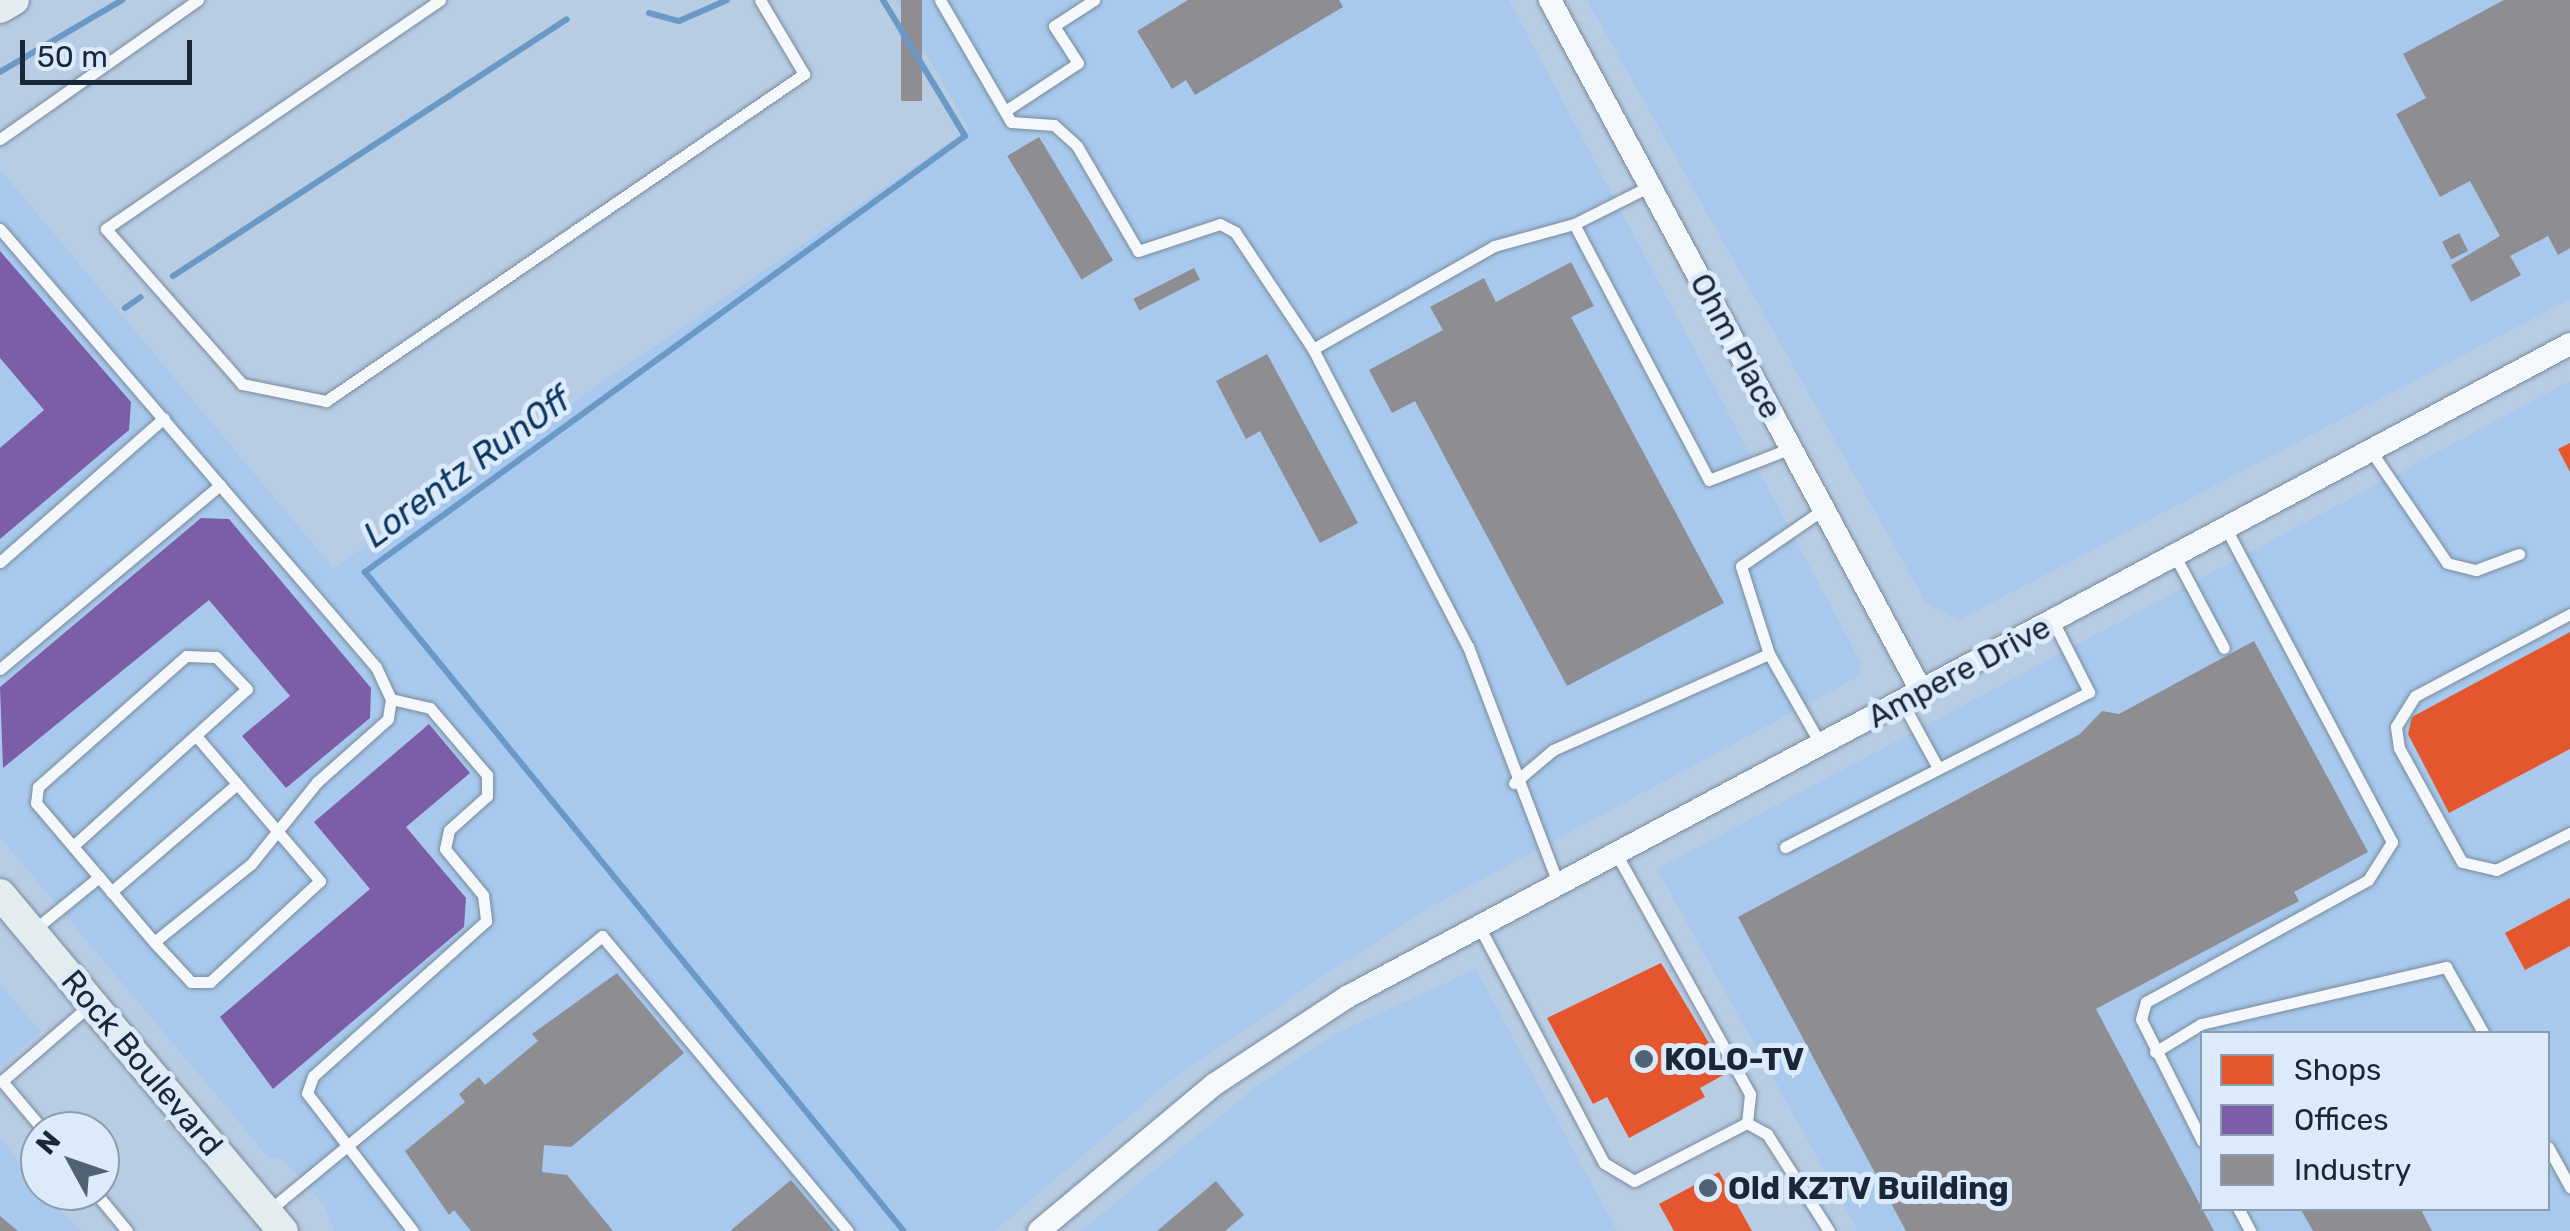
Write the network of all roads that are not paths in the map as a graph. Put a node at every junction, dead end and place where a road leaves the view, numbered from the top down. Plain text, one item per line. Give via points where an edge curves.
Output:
1 (14, 0) edge
2 (198, 0) edge
3 (440, 0) edge
4 (760, 0) edge
5 (940, 0) edge
6 (1094, 0) edge
7 (1550, 0) edge
8 (0, 8) edge
9 (1004, 111) junction
10 (0, 139) edge
11 (1650, 186) junction
12 (1574, 224) junction
13 (0, 229) edge
14 (2570, 344) edge
15 (1313, 348) junction
16 (164, 418) junction
17 (1791, 448) junction
18 (2371, 451) junction
19 (220, 485) junction
20 (1824, 509) junction
21 (2226, 528) junction
22 (2518, 554) dead end
23 (2174, 556) junction
24 (0, 562) edge
25 (2570, 614) edge
26 (2053, 621) junction
27 (2224, 648) dead end
28 (1770, 654) junction
29 (0, 668) edge
30 (1912, 697) junction
31 (391, 700) junction
32 (198, 738) junction
33 (1822, 745) junction
34 (1938, 768) junction
35 (1514, 782) junction
36 (237, 784) junction
37 (2570, 833) edge
38 (280, 834) junction
39 (73, 846) junction
40 (1784, 847) dead end
41 (1617, 855) junction
42 (99, 877) junction
43 (1558, 886) junction
44 (111, 892) junction
45 (0, 894) edge
46 (1480, 926) junction
47 (32, 932) junction
48 (154, 942) junction
49 (92, 1003) junction
50 (2482, 1031) edge
51 (2155, 1052) junction
52 (27, 1111) edge
53 (1747, 1123) junction
54 (2200, 1137) edge
55 (343, 1148) junction
56 (2550, 1151) edge
57 (2570, 1187) edge
58 (110, 1211) edge
59 (275, 1221) edge
60 (127, 1231) edge
61 (413, 1231) edge
62 (848, 1231) edge
63 (1040, 1231) edge
64 (1829, 1231) edge

1 - 8 main road
2 - 10 lane
3 - 4 lane via 106,229 242,384 326,401 804,74
5 - 9 lane
6 - 9 lane via 1054,26 1078,63
7 - 11 street, Ohm Place
9 - 15 lane via 1011,122 1054,125 1078,146 1138,252 1220,224 1234,232
11 - 12 lane
11 - 17 street, Ohm Place
12 - 15 lane via 1494,246
12 - 17 lane via 1709,480
13 - 16 lane
14 - 18 street, Ampere Drive
15 - 35 lane via 1468,647
16 - 19 lane
16 - 24 lane
17 - 20 street, Ohm Place
18 - 21 street, Ampere Drive
18 - 22 lane via 2447,564 2476,570
19 - 29 lane
19 - 31 lane via 376,667
20 - 28 lane via 1741,566
20 - 30 street, Ohm Place
21 - 23 street, Ampere Drive
21 - 51 lane via 2392,842 2368,880 2146,1002 2141,1019
23 - 26 street, Ampere Drive
23 - 27 lane
25 - 37 lane via 2415,696 2396,726 2399,748 2462,862 2496,870
26 - 30 street, Ampere Drive
26 - 34 lane via 2089,692
28 - 33 lane
28 - 35 lane via 1553,750
30 - 33 street, Ampere Drive
30 - 34 lane
31 - 38 lane via 388,720 318,782
31 - 55 lane via 430,708 487,775 487,796 449,830 445,848 483,895 486,921 313,1076 308,1103
32 - 36 lane
32 - 39 lane
32 - 39 lane via 247,689 216,657 186,656 38,787 36,803
33 - 41 street, Ampere Drive
34 - 40 lane
35 - 43 lane
36 - 38 lane
36 - 44 lane
38 - 48 lane
38 - 48 lane via 320,880 312,897 210,982 190,982
39 - 42 lane
41 - 43 street, Ampere Drive
41 - 53 lane via 1750,1094
42 - 44 lane
42 - 47 lane
43 - 46 street, Ampere Drive
44 - 48 lane
45 - 47 main road, Rock Boulevard
46 - 53 lane via 1616,1175 1634,1182
46 - 63 street, Ampere Drive via 1347,998 1214,1084
47 - 49 main road, Rock Boulevard
49 - 52 lane via 2,1082
49 - 59 main road, Rock Boulevard
50 - 51 lane via 2446,966 2201,1024
51 - 54 lane
53 - 64 lane via 1767,1134
55 - 59 lane
55 - 61 lane
55 - 62 lane via 602,936
56 - 57 lane
58 - 60 lane

